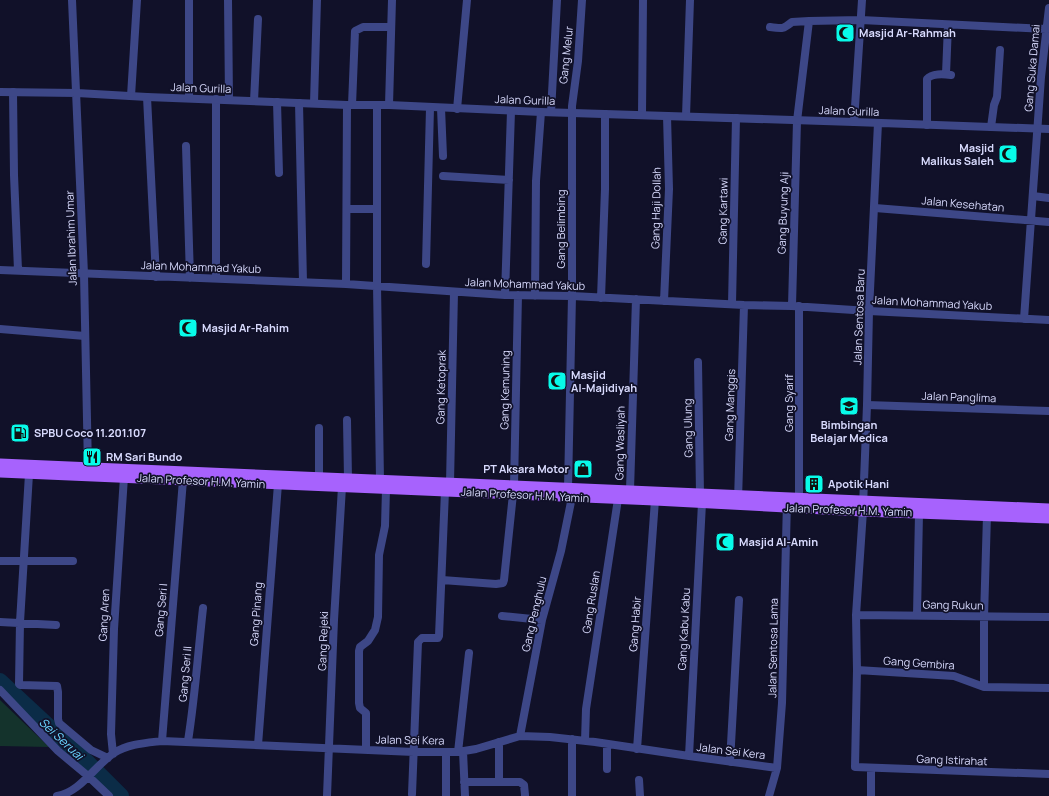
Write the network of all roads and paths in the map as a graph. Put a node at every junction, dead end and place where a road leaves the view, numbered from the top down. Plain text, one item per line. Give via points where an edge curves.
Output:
1 (72, 0) edge
2 (137, 0) edge
3 (189, 0) edge
4 (228, 0) edge
5 (317, 0) edge
6 (392, 0) edge
7 (467, 0) edge
8 (557, 0) edge
9 (582, 0) edge
10 (643, 0) edge
11 (690, 0) edge
12 (862, 0) edge
13 (1049, 8) edge
14 (258, 19) dead end
15 (861, 20) junction
16 (809, 21) junction
17 (948, 25) junction
18 (391, 27) junction
19 (770, 27) dead end
20 (1046, 29) junction
21 (1000, 50) dead end
22 (0, 92) edge
23 (13, 92) junction
24 (77, 93) junction
25 (131, 96) junction
26 (147, 97) junction
27 (189, 98) junction
28 (216, 99) junction
29 (229, 100) junction
30 (254, 101) junction
31 (277, 102) junction
32 (299, 103) junction
33 (314, 103) junction
34 (350, 105) junction
35 (377, 105) junction
36 (389, 105) junction
37 (430, 108) junction
38 (441, 108) junction
39 (457, 109) junction
40 (511, 111) junction
41 (540, 112) junction
42 (551, 112) junction
43 (572, 113) junction
44 (605, 114) junction
45 (642, 115) junction
46 (667, 116) junction
47 (686, 116) junction
48 (736, 118) junction
49 (797, 121) junction
50 (854, 122) junction
51 (878, 123) junction
52 (927, 125) junction
53 (991, 127) junction
54 (1038, 129) junction
55 (1049, 129) edge
56 (186, 146) dead end
57 (443, 156) dead end
58 (279, 173) dead end
59 (443, 176) dead end
60 (509, 180) junction
61 (1033, 196) junction
62 (1049, 198) edge
63 (875, 208) junction
64 (347, 209) junction
65 (377, 209) junction
66 (1032, 221) junction
67 (1049, 222) edge
68 (426, 264) dead end
69 (0, 270) edge
70 (18, 270) junction
71 (84, 274) junction
72 (156, 277) junction
73 (190, 278) junction
74 (216, 278) junction
75 (303, 282) junction
76 (346, 284) junction
77 (377, 285) junction
78 (454, 292) junction
79 (504, 295) junction
80 (518, 295) junction
81 (535, 296) junction
82 (572, 296) junction
83 (600, 298) junction
84 (636, 299) junction
85 (664, 301) junction
86 (732, 304) junction
87 (744, 305) junction
88 (796, 306) junction
89 (869, 311) junction
90 (1024, 319) junction
91 (1049, 320) edge
92 (0, 329) edge
93 (85, 336) junction
94 (698, 362) dead end
95 (867, 405) junction
96 (1049, 411) edge
97 (347, 420) dead end
98 (319, 428) dead end
99 (0, 464) edge
100 (0, 472) edge
101 (88, 472) junction
102 (29, 474) junction
103 (124, 477) junction
104 (209, 478) junction
105 (319, 478) junction
106 (183, 480) junction
107 (345, 483) junction
108 (278, 484) junction
109 (383, 485) junction
110 (447, 487) junction
111 (514, 490) junction
112 (630, 490) junction
113 (570, 493) junction
114 (618, 498) junction
115 (701, 498) junction
116 (655, 500) junction
117 (738, 500) junction
118 (787, 503) junction
119 (799, 504) junction
120 (863, 506) junction
121 (1049, 509) edge
122 (982, 512) junction
123 (919, 513) junction
124 (1049, 518) edge
125 (0, 561) edge
126 (24, 561) junction
127 (73, 561) dead end
128 (442, 580) junction
129 (739, 600) dead end
130 (203, 608) dead end
131 (856, 615) junction
132 (917, 615) junction
133 (502, 616) dead end
134 (984, 617) junction
135 (1049, 617) edge
136 (542, 620) junction
137 (0, 622) edge
138 (20, 622) junction
139 (56, 624) dead end
140 (469, 652) dead end
141 (857, 670) junction
142 (984, 687) junction
143 (1049, 688) edge
144 (0, 690) edge
145 (520, 736) junction
146 (572, 739) junction
147 (162, 741) junction
148 (188, 741) junction
149 (585, 741) junction
150 (499, 742) junction
151 (607, 744) junction
152 (258, 745) junction
153 (330, 748) junction
154 (637, 749) junction
155 (366, 750) junction
156 (414, 752) junction
157 (446, 752) junction
158 (461, 752) junction
159 (689, 756) junction
160 (109, 757) junction
161 (730, 762) junction
162 (855, 767) joint
163 (777, 768) junction
164 (871, 768) junction
165 (607, 769) dead end
166 (1049, 774) edge
167 (89, 775) junction
168 (499, 780) dead end
169 (639, 780) dead end
170 (464, 782) junction
171 (412, 794) dead end
172 (524, 795) dead end
173 (57, 796) edge
174 (109, 796) edge
175 (328, 796) edge
176 (446, 796) edge
177 (465, 796) edge
178 (572, 796) edge
179 (640, 796) edge
180 (769, 796) edge
181 (871, 796) edge

1 - 24 street, Jalan Ibrahim Umar
2 - 25 street
3 - 27 street
4 - 29 street
5 - 33 street
6 - 18 street
7 - 39 street
8 - 42 street
9 - 43 street, Gang Melur
10 - 45 street
11 - 47 street
12 - 15 street
13 - 20 street, Gang Suka Damai
14 - 30 street
15 - 16 street
15 - 17 street
15 - 50 street
16 - 19 street via 792,22 783,28
16 - 49 street, Gang Buyung Aji
17 - 20 street
17 - 52 street via 948,74 927,79
18 - 34 street via 363,27 355,31
18 - 36 street
20 - 54 street, Gang Suka Damai
21 - 53 street
22 - 23 street, Jalan Gurilla
23 - 24 street, Jalan Gurilla
23 - 70 street
24 - 25 street, Jalan Gurilla
24 - 71 street, Jalan Ibrahim Umar
25 - 26 street, Jalan Gurilla
26 - 27 street, Jalan Gurilla
26 - 72 street
27 - 28 street, Jalan Gurilla
28 - 29 street, Jalan Gurilla
28 - 74 street
29 - 30 street, Jalan Gurilla
30 - 31 street, Jalan Gurilla
31 - 32 street, Jalan Gurilla
31 - 58 street
32 - 33 street, Jalan Gurilla
32 - 75 street
33 - 34 street, Jalan Gurilla
34 - 35 street, Jalan Gurilla
34 - 64 street
35 - 36 street, Jalan Gurilla
35 - 65 street
36 - 37 street, Jalan Gurilla
37 - 38 street, Jalan Gurilla
37 - 68 street
38 - 39 street, Jalan Gurilla
38 - 57 street
39 - 40 street, Jalan Gurilla
40 - 41 street, Jalan Gurilla
40 - 60 street
41 - 42 street, Jalan Gurilla
41 - 81 street via 536,181
42 - 43 street, Jalan Gurilla
43 - 44 street, Jalan Gurilla
43 - 82 street, Gang Belimbing
44 - 45 street, Jalan Gurilla
44 - 83 street
45 - 46 street, Jalan Gurilla
46 - 47 street, Jalan Gurilla
46 - 85 street, Gang Haji Dollah via 669,189
47 - 48 street, Jalan Gurilla
48 - 49 street, Jalan Gurilla
48 - 86 street, Gang Kartawi
49 - 50 street, Jalan Gurilla
49 - 88 street, Gang Buyung Aji
50 - 51 street, Jalan Gurilla
51 - 52 street, Jalan Gurilla
51 - 63 street, Jalan Sentosa Baru
52 - 53 street, Jalan Gurilla
53 - 54 street, Jalan Gurilla
54 - 55 street, Jalan Gurilla
54 - 61 street, Gang Suka Damai
56 - 73 street
59 - 60 street
60 - 79 street
61 - 62 street
61 - 66 street, Gang Suka Damai
63 - 66 street, Jalan Kesehatan
63 - 89 street, Jalan Sentosa Baru
64 - 65 street
64 - 76 street
65 - 77 street
66 - 67 street, Jalan Kesehatan
66 - 90 street, Gang Suka Damai
69 - 70 street, Jalan Mohammad Yakub
70 - 71 street, Jalan Mohammad Yakub
71 - 72 street, Jalan Mohammad Yakub
71 - 93 street, Jalan Ibrahim Umar
72 - 73 street, Jalan Mohammad Yakub
73 - 74 street, Jalan Mohammad Yakub
74 - 75 street, Jalan Mohammad Yakub
75 - 76 street, Jalan Mohammad Yakub
76 - 77 street, Jalan Mohammad Yakub
77 - 78 street, Jalan Mohammad Yakub
77 - 109 street
78 - 79 street, Jalan Mohammad Yakub
78 - 110 street, Gang Ketoprak
79 - 80 street, Jalan Mohammad Yakub
80 - 81 street, Jalan Mohammad Yakub
80 - 111 street, Gang Kemuning
81 - 82 street, Jalan Mohammad Yakub
82 - 83 street, Jalan Mohammad Yakub
82 - 113 street, Gang Belimbing
83 - 84 street, Jalan Mohammad Yakub
84 - 85 street, Jalan Mohammad Yakub
84 - 112 street, Gang Wasliyah
85 - 86 street, Jalan Mohammad Yakub
86 - 87 street, Jalan Mohammad Yakub
87 - 88 street, Jalan Mohammad Yakub
87 - 117 street, Gang Manggis
88 - 89 street, Jalan Mohammad Yakub
88 - 119 street, Gang Syarif
89 - 90 street, Jalan Mohammad Yakub
89 - 95 street, Jalan Sentosa Baru
90 - 91 street, Jalan Mohammad Yakub
92 - 93 street
93 - 101 street, Jalan Ibrahim Umar
94 - 115 street, Gang Ulung
95 - 96 street, Jalan Panglima
95 - 120 street, Jalan Sentosa Baru
97 - 107 street, Gang Rejeki
98 - 105 street
99 - 101 main road, Jalan Profesor H.M. Yamin
100 - 102 main road, Jalan Profesor H.M. Yamin
101 - 102 main road, Jalan Profesor H.M. Yamin
101 - 103 main road, Jalan Profesor H.M. Yamin
101 - 104 main road, Jalan Profesor H.M. Yamin
102 - 126 street
103 - 106 main road, Jalan Profesor H.M. Yamin
103 - 160 street, Gang Aren
104 - 105 main road, Jalan Profesor H.M. Yamin
104 - 106 main road, Jalan Profesor H.M. Yamin
104 - 108 main road, Jalan Profesor H.M. Yamin
105 - 107 main road, Jalan Profesor H.M. Yamin
106 - 147 street, Gang Seri I
107 - 108 main road, Jalan Profesor H.M. Yamin
107 - 109 main road, Jalan Profesor H.M. Yamin
107 - 153 street, Gang Rejeki via 334,620
108 - 152 street, Gang Pinang
109 - 110 main road, Jalan Profesor H.M. Yamin
109 - 155 street via 385,526 379,555 378,617 375,630 359,651 359,703 360,708 366,713
110 - 111 main road, Jalan Profesor H.M. Yamin
110 - 128 street, Gang Ketoprak
111 - 113 main road, Jalan Profesor H.M. Yamin
111 - 128 street, Gang Kemuning via 503,583
112 - 113 main road, Jalan Profesor H.M. Yamin
112 - 115 main road, Jalan Profesor H.M. Yamin
113 - 114 main road, Jalan Profesor H.M. Yamin
113 - 136 street, Gang Penghulu via 561,551
114 - 116 main road, Jalan Profesor H.M. Yamin
114 - 149 street, Gang Ruslan via 586,709
115 - 116 main road, Jalan Profesor H.M. Yamin
115 - 117 main road, Jalan Profesor H.M. Yamin
115 - 159 street, Gang Kabu Kabu
116 - 154 street, Gang Habir
117 - 118 main road, Jalan Profesor H.M. Yamin
118 - 119 main road, Jalan Profesor H.M. Yamin
118 - 163 street, Jalan Sentosa Lama via 782,703
119 - 120 main road, Jalan Profesor H.M. Yamin
120 - 122 main road, Jalan Profesor H.M. Yamin
120 - 123 main road, Jalan Profesor H.M. Yamin
120 - 131 street, Jalan Sentosa Baru
121 - 122 main road, Jalan Profesor H.M. Yamin
122 - 123 main road, Jalan Profesor H.M. Yamin
122 - 124 main road, Jalan Profesor H.M. Yamin
122 - 134 street
123 - 132 street
125 - 126 street
126 - 127 street
126 - 138 street
128 - 156 street, Gang Ketoprak via 439,637 422,638 418,642
129 - 161 street
130 - 148 street, Gang Seri II
131 - 132 street, Gang Rukun
131 - 141 street, Jalan Sentosa Baru
132 - 134 street, Gang Rukun
133 - 136 street
134 - 135 street, Gang Rukun
134 - 142 street
136 - 145 street, Gang Penghulu
137 - 138 street
138 - 139 street
138 - 160 street via 20,685 57,686 59,723 91,750
140 - 158 street
141 - 142 street, Gang Gembira via 954,676
141 - 162 street, Jalan Sentosa Baru
142 - 143 street, Gang Gembira
144 - 167 street via 58,751
145 - 146 street, Jalan Sei Kera
145 - 150 street, Jalan Sei Kera
146 - 149 street, Jalan Sei Kera
146 - 178 street
147 - 148 street, Jalan Sei Kera
147 - 160 street, Jalan Sei Kera via 134,744
148 - 152 street, Jalan Sei Kera
149 - 151 street, Jalan Sei Kera
150 - 158 street, Jalan Sei Kera
150 - 168 street
151 - 154 street, Jalan Sei Kera
151 - 165 street
152 - 153 street, Jalan Sei Kera
153 - 155 street, Jalan Sei Kera
153 - 175 street, Gang Rejeki
154 - 159 street, Jalan Sei Kera
155 - 156 street, Jalan Sei Kera
156 - 157 street, Jalan Sei Kera
156 - 171 street
157 - 158 street, Jalan Sei Kera
157 - 176 street
158 - 170 street
159 - 161 street, Jalan Sei Kera
160 - 167 street, Jalan Sei Kera
161 - 163 street, Jalan Sei Kera
162 - 164 street, Gang Istirahat
163 - 180 street, Jalan Sentosa Lama
164 - 166 street, Gang Istirahat
164 - 181 street
167 - 173 street, Jalan Sei Kera via 70,793
167 - 174 street
169 - 179 street
170 - 172 street via 523,783
170 - 177 street

